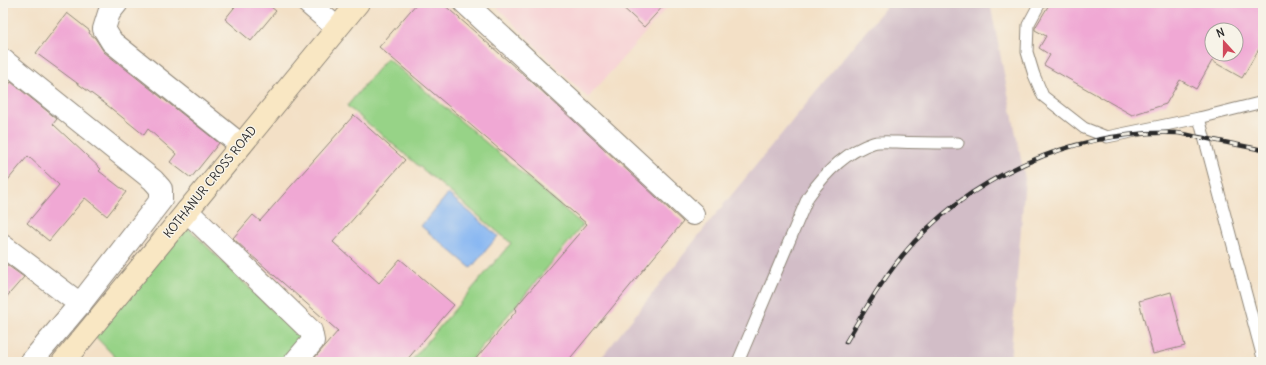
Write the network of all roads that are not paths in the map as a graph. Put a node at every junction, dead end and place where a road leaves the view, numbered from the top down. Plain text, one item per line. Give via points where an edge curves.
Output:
1 (117, 3) edge
2 (308, 3) edge
3 (358, 3) edge
4 (465, 3) edge
5 (1040, 3) edge
6 (337, 28) junction
7 (3, 60) edge
8 (1263, 102) edge
9 (1199, 118) junction
10 (958, 143) dead end
11 (241, 145) junction
12 (187, 211) junction
13 (693, 214) dead end
14 (3, 246) edge
15 (80, 304) junction
16 (1263, 358) edge
17 (31, 362) edge
18 (63, 362) edge
19 (295, 362) edge
20 (738, 362) edge

1 - 11 street via 109,13 104,29 112,42
2 - 6 street
3 - 6 street, KOTHANUR CROSS ROAD
4 - 13 street
5 - 9 lane via 1028,25 1027,52 1034,75 1043,96 1084,128 1107,136
6 - 11 street, KOTHANUR CROSS ROAD
7 - 15 street via 161,189 161,200
8 - 9 lane
9 - 16 lane
10 - 20 lane via 874,142 856,151 827,172 808,197
11 - 12 street, KOTHANUR CROSS ROAD
12 - 18 street, KOTHANUR CROSS ROAD
12 - 19 street via 311,331 314,341
14 - 15 street
15 - 17 street

